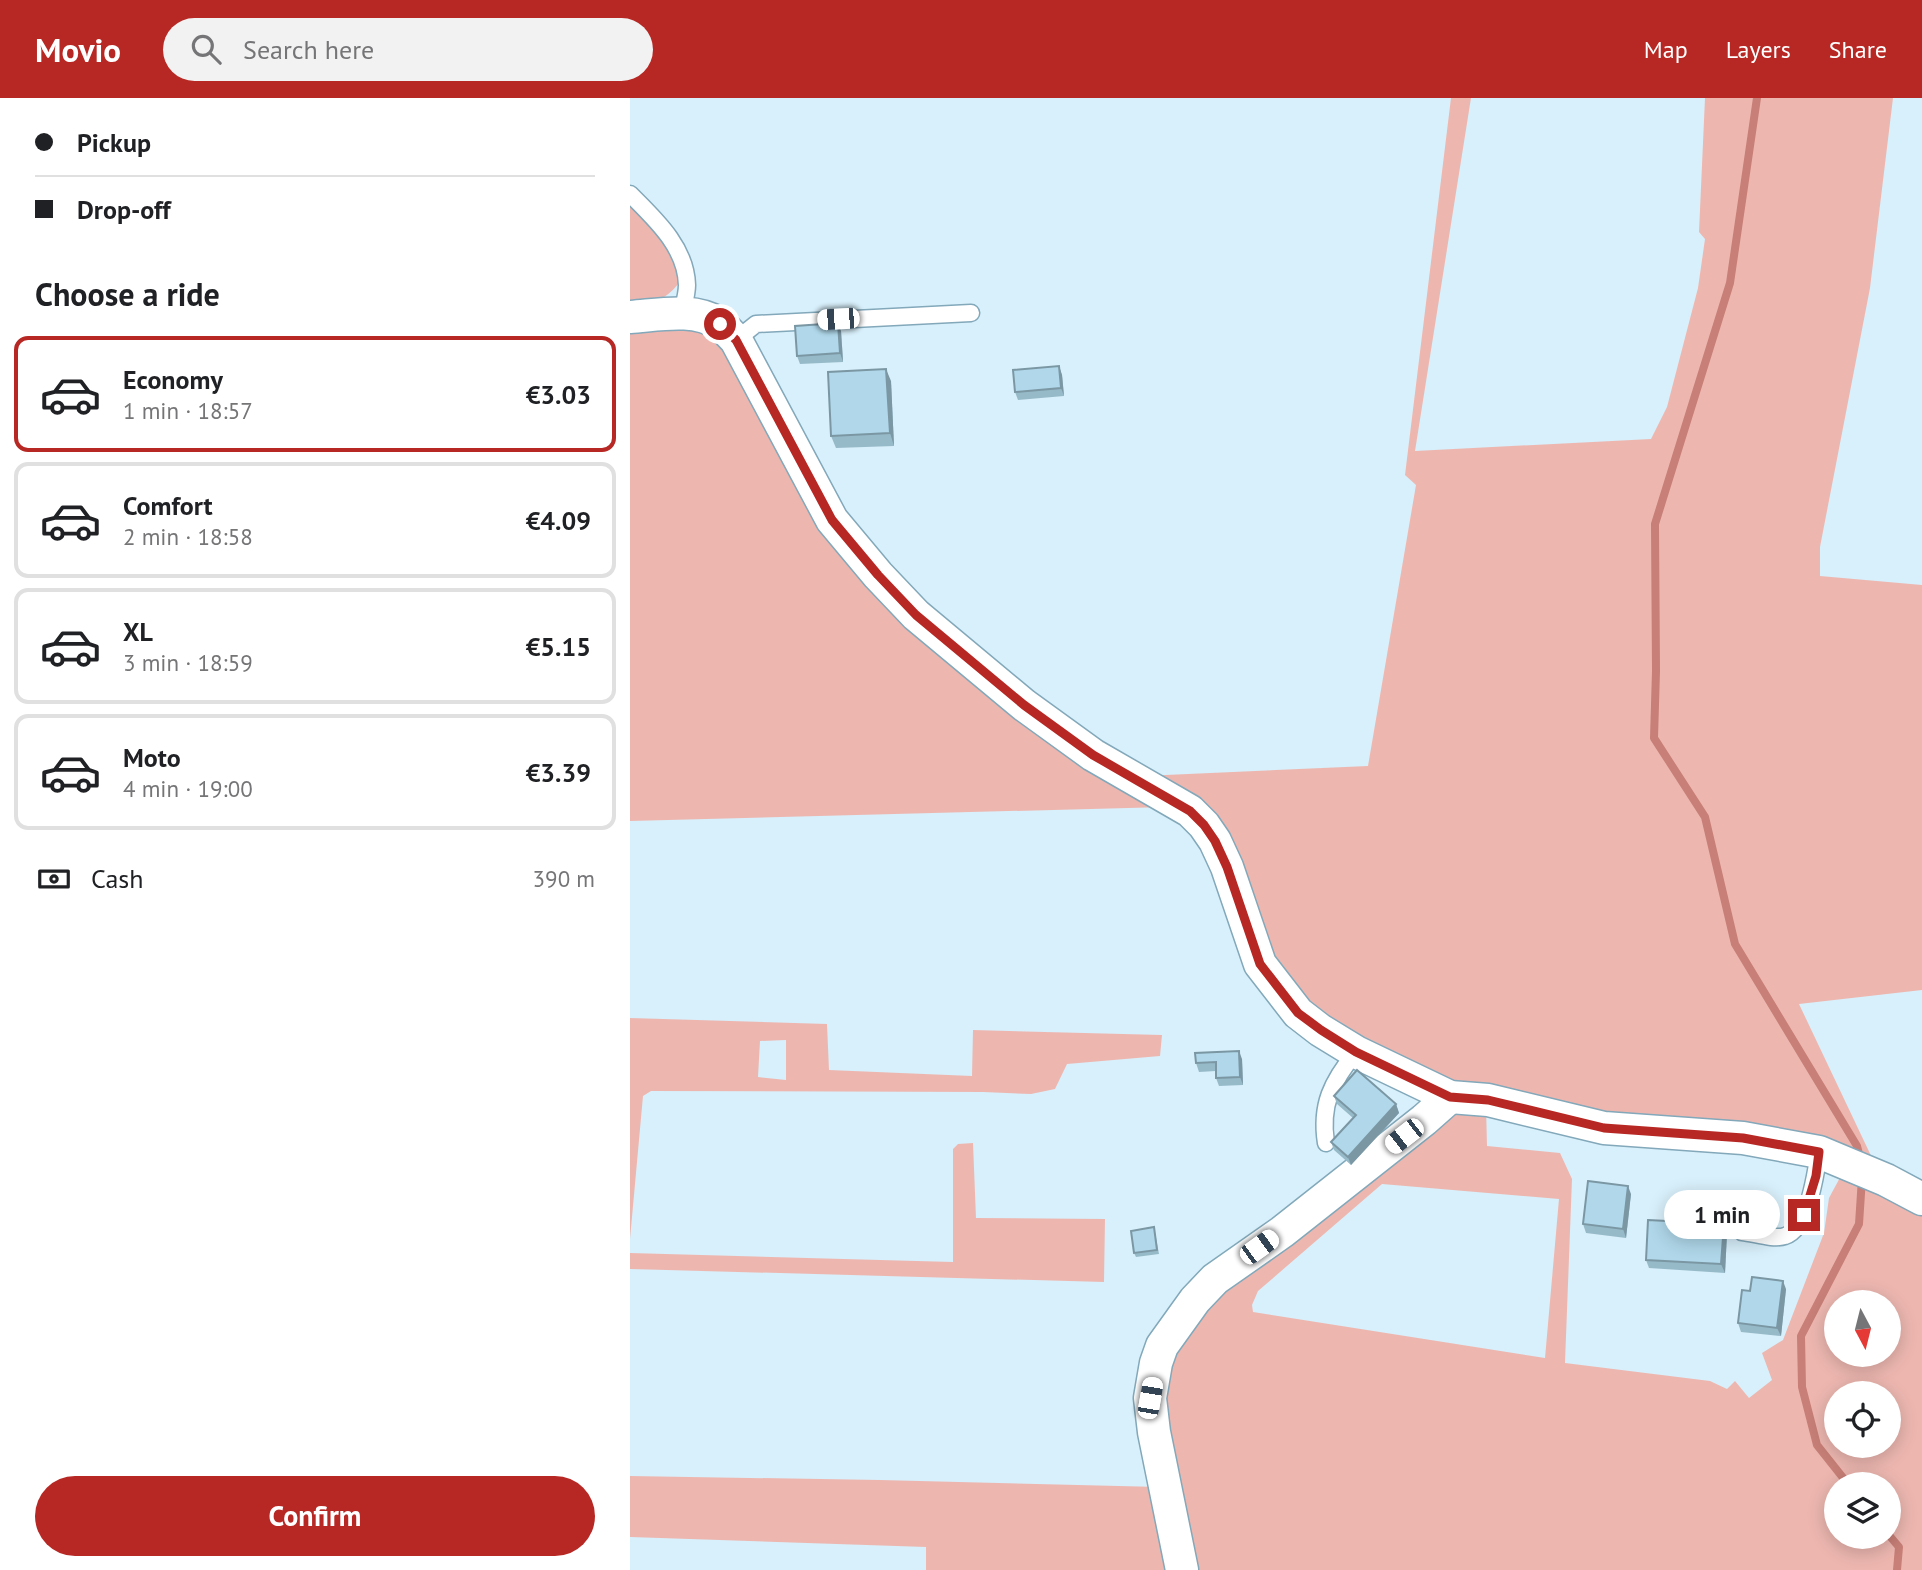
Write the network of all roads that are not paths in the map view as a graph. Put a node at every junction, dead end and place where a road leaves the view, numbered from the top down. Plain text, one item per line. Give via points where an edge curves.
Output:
1 (630, 194) edge
2 (682, 313) junction
3 (971, 313) dead end
4 (630, 317) edge
5 (736, 340) junction
6 (1356, 1052) junction
7 (1450, 1097) junction
8 (1326, 1143) dead end
9 (1819, 1152) junction
10 (1922, 1199) edge
11 (1742, 1232) dead end
12 (1182, 1570) edge

1 - 2 lane via 679,251 687,286
2 - 4 street
2 - 5 street via 720,324
3 - 5 lane via 756,324
5 - 6 street via 832,520 878,575 916,615 1024,705 1093,755 1190,811 1215,841 1227,867 1260,964 1298,1013
6 - 7 street
6 - 8 lane via 1329,1092 1323,1123
7 - 9 street via 1488,1100 1604,1128 1743,1138
7 - 12 street via 1282,1232 1215,1279 1162,1346 1150,1398
9 - 10 street
9 - 11 lane via 1816,1176 1797,1228 1785,1236

